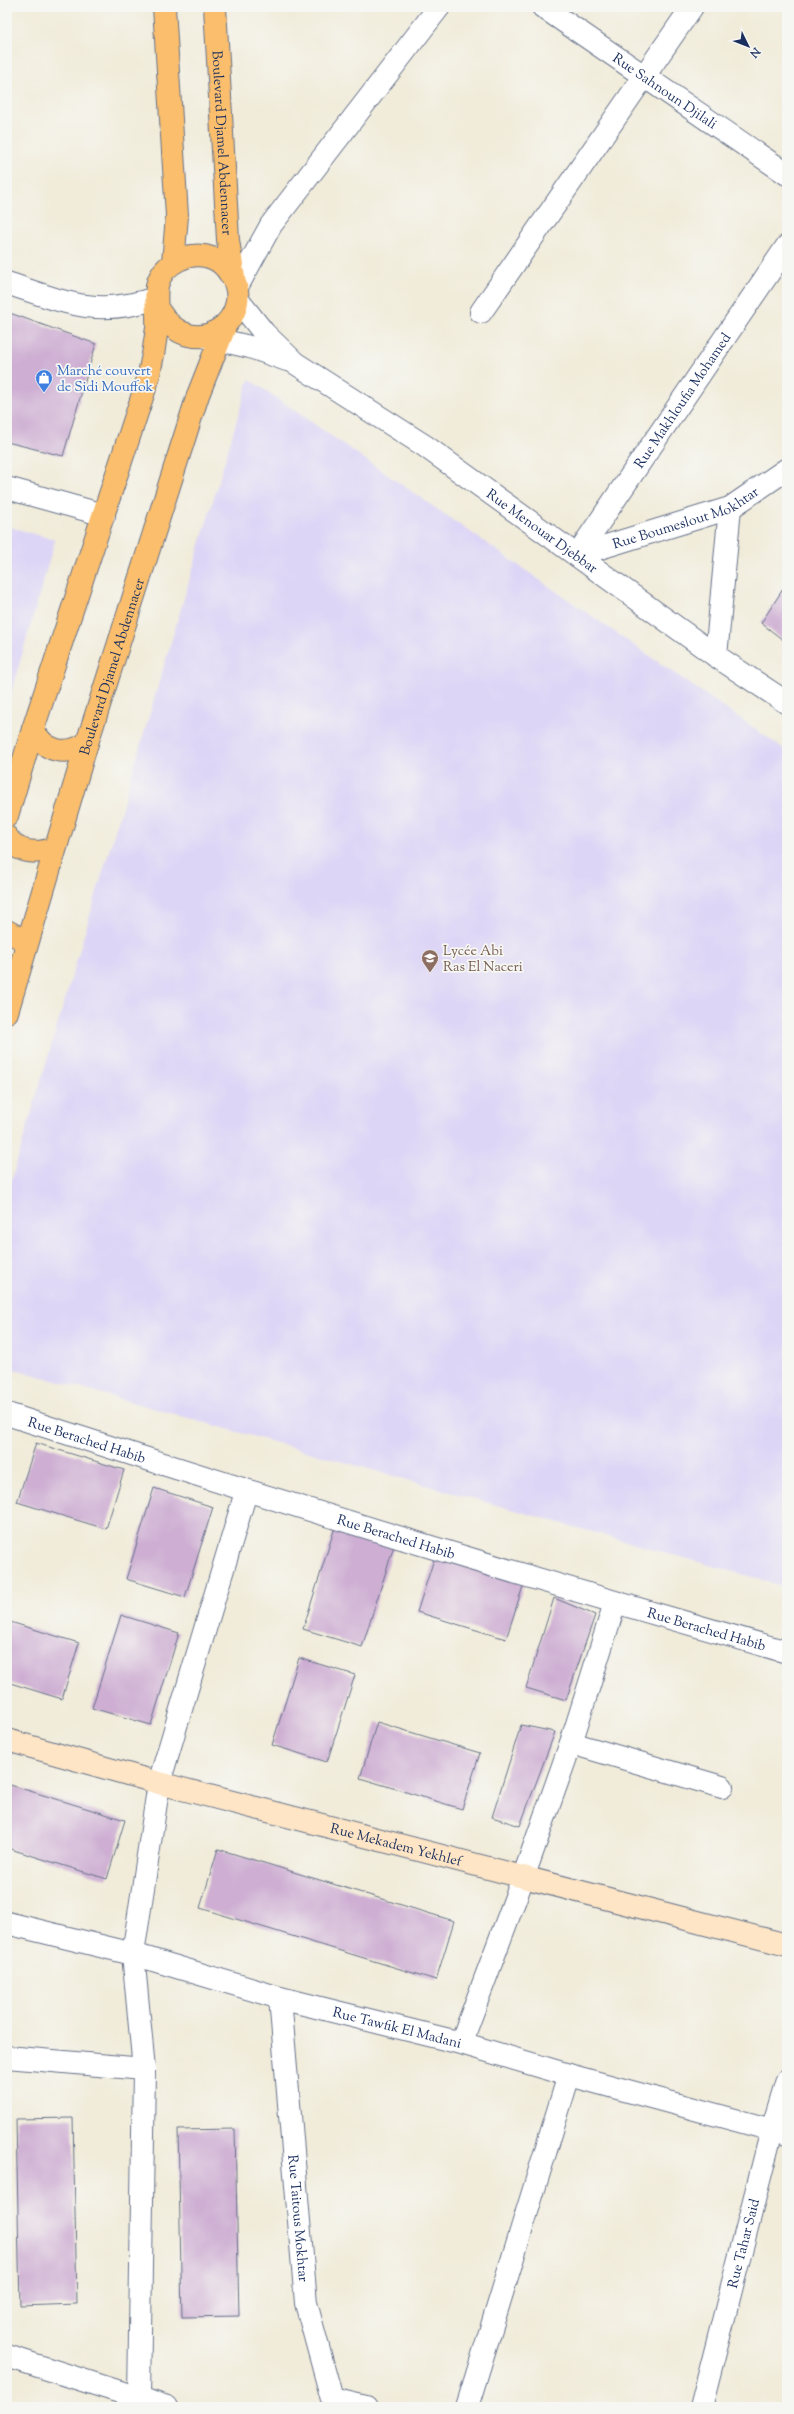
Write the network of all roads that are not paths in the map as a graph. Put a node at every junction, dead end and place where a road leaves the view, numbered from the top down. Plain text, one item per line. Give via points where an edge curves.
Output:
1 (164, 7) edge
2 (215, 7) edge
3 (439, 7) edge
4 (543, 7) edge
5 (692, 7) edge
6 (644, 76) junction
7 (787, 174) edge
8 (787, 246) edge
9 (173, 263) junction
10 (7, 283) edge
11 (236, 288) junction
12 (157, 305) junction
13 (481, 312) dead end
14 (216, 333) junction
15 (296, 363) junction
16 (787, 469) edge
17 (7, 488) edge
18 (730, 508) junction
19 (104, 515) junction
20 (577, 555) junction
21 (716, 656) junction
22 (787, 703) edge
23 (33, 729) junction
24 (87, 744) junction
25 (7, 816) edge
26 (7, 837) edge
27 (55, 848) junction
28 (7, 931) edge
29 (26, 945) junction
30 (7, 1012) edge
31 (7, 1414) edge
32 (246, 1492) junction
33 (615, 1603) junction
34 (787, 1652) edge
35 (7, 1740) edge
36 (571, 1743) junction
37 (159, 1783) junction
38 (722, 1787) dead end
39 (523, 1878) junction
40 (7, 1923) edge
41 (787, 1944) edge
42 (133, 1954) junction
43 (280, 1998) junction
44 (461, 2043) junction
45 (7, 2057) edge
46 (144, 2069) junction
47 (569, 2075) junction
48 (787, 2080) edge
49 (779, 2132) edge
50 (7, 2356) edge
51 (139, 2398) junction
52 (167, 2407) edge
53 (366, 2407) edge
54 (467, 2407) edge
55 (700, 2407) edge

1 - 9 main road via 177,216
2 - 11 main road, Boulevard Djamel Abdennacer via 228,240
3 - 11 street via 271,225
4 - 6 street, Rue Sahnoun Djilali
5 - 6 street
6 - 7 street, Rue Sahnoun Djilali
6 - 13 street
8 - 20 street, Rue Makhloufia Mohamed
9 - 11 main road via 186,257 200,255 213,258 226,267
9 - 12 main road via 163,272 158,284
10 - 12 street via 70,304 90,307
11 - 14 main road via 234,313
11 - 15 street, Rue Menouar Djebbar via 264,333
12 - 14 main road via 166,323 176,331 189,336
12 - 19 main road via 148,379
14 - 15 street, Rue Menouar Djebbar
14 - 24 main road, Boulevard Djamel Abdennacer
15 - 20 street, Rue Menouar Djebbar via 425,446
16 - 18 street, Rue Boumeslout Mokhtar
17 - 19 street
18 - 20 street, Rue Boumeslout Mokhtar
18 - 21 street
19 - 23 main road
20 - 21 street, Rue Menouar Djebbar
21 - 22 street, Rue Menouar Djebbar
23 - 24 main road via 43,745 51,750 70,752
23 - 25 main road
24 - 27 main road, Boulevard Djamel Abdennacer
26 - 27 main road via 20,848 31,852 44,852
27 - 29 main road, Boulevard Djamel Abdennacer
28 - 29 main road
29 - 30 main road, Boulevard Djamel Abdennacer
31 - 32 street, Rue Berached Habib
32 - 33 street, Rue Berached Habib
32 - 37 street
33 - 34 street, Rue Berached Habib
33 - 36 street
35 - 37 main road, Rue Mekadem Yekhlef
36 - 38 street
36 - 39 street
37 - 39 main road, Rue Mekadem Yekhlef
37 - 42 street
39 - 41 main road, Rue Mekadem Yekhlef
39 - 44 street
40 - 42 street, Rue Tawfik El Madani
42 - 43 street, Rue Tawfik El Madani
42 - 46 street
43 - 44 street, Rue Tawfik El Madani
43 - 53 street, Rue Taitous Mokhtar via 306,2303 332,2399
44 - 47 street, Rue Tawfik El Madani
45 - 46 street
46 - 51 street
47 - 49 street, Rue Tawfik El Madani
47 - 54 street
48 - 49 street, Rue Tahar Said
49 - 55 street, Rue Tahar Said
50 - 51 street
51 - 52 street

